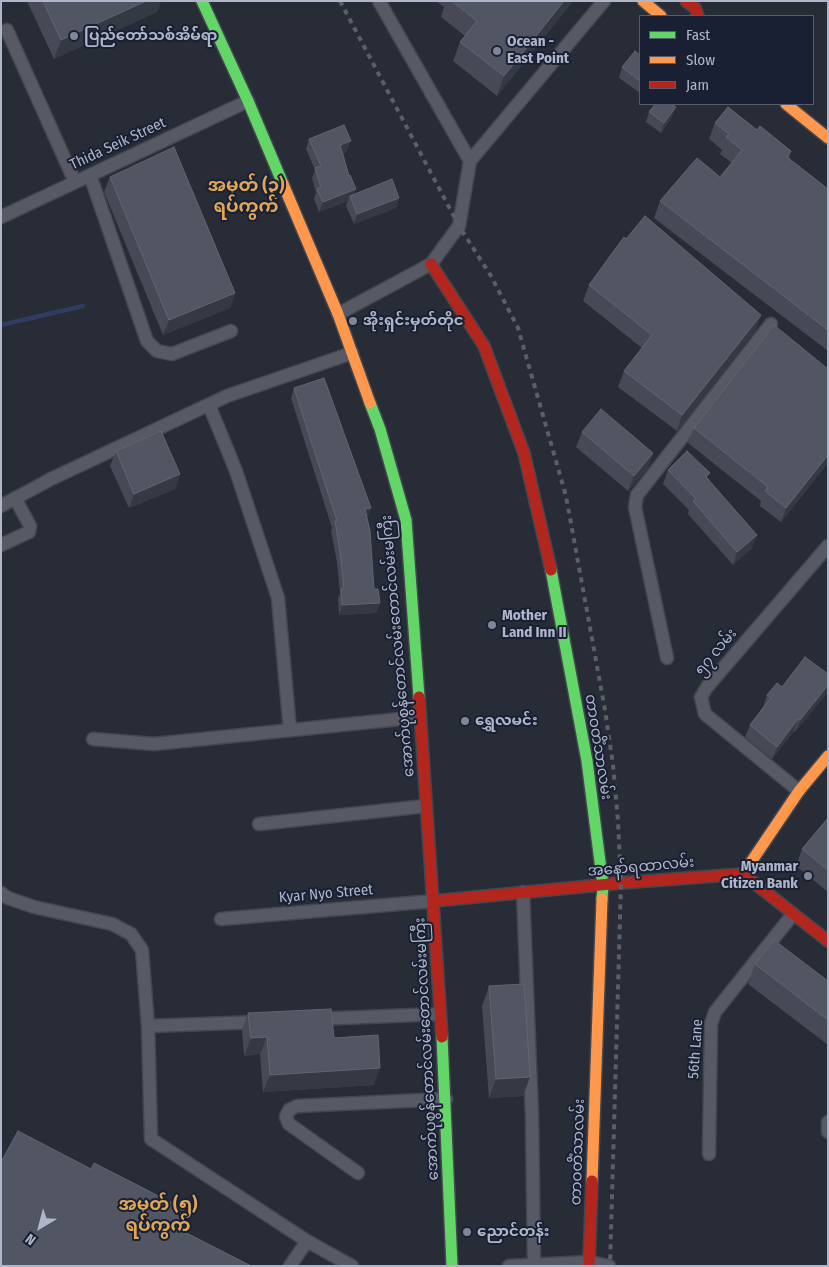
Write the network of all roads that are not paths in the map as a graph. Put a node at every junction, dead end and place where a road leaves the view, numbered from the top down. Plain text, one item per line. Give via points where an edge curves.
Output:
1 (202, 1) edge
2 (379, 1) edge
3 (604, 1) edge
4 (642, 1) edge
5 (686, 1) edge
6 (660, 15) edge
7 (698, 15) edge
8 (7, 30) dead end
9 (248, 101) junction
10 (787, 105) edge
11 (828, 138) edge
12 (470, 161) junction
13 (90, 175) junction
14 (75, 182) junction
15 (1, 216) edge
16 (431, 264) junction
17 (338, 314) junction
18 (771, 324) dead end
19 (231, 331) dead end
20 (352, 354) junction
21 (209, 405) junction
22 (15, 498) junction
23 (1, 506) edge
24 (1, 545) edge
25 (828, 546) edge
26 (667, 658) dead end
27 (420, 717) junction
28 (290, 730) junction
29 (93, 739) dead end
30 (828, 756) edge
31 (799, 791) junction
32 (426, 806) junction
33 (259, 824) dead end
34 (743, 874) junction
35 (603, 885) junction
36 (523, 892) junction
37 (1, 893) edge
38 (434, 900) junction
39 (793, 914) junction
40 (220, 919) dead end
41 (828, 941) edge
42 (440, 1014) junction
43 (307, 1020) edge
44 (277, 1021) edge
45 (148, 1026) junction
46 (446, 1099) junction
47 (828, 1122) edge
48 (828, 1132) edge
49 (709, 1154) dead end
50 (358, 1172) dead end
51 (307, 1241) junction
52 (589, 1262) junction
53 (534, 1264) edge
54 (290, 1266) edge
55 (352, 1266) edge
56 (452, 1266) edge
57 (509, 1266) edge
58 (609, 1266) edge

1 - 9 main road, အောက်ပုစွန်တောင်လမ်းတောင်လမ်းမကြီး
2 - 12 street
3 - 12 street
4 - 6 main road
5 - 7 main road
8 - 14 street
9 - 13 street, Thida Seik Street
9 - 17 main road, အောက်ပုစွန်တောင်လမ်းတောင်လမ်းမကြီး
10 - 11 main road
12 - 16 street via 459,226
13 - 14 street, Thida Seik Street
13 - 19 street via 147,341 157,351 172,354
14 - 15 street, Thida Seik Street
16 - 17 street
16 - 35 main road, တာဝတိံသာလမ်း via 484,346 524,453 555,587 587,761
17 - 20 main road, အောက်ပုစွန်တောင်လမ်းတောင်လမ်းမကြီး
18 - 26 street via 637,495 634,507
20 - 21 street
20 - 27 main road, အောက်ပုစွန်တောင်လမ်းတောင်လမ်းမကြီး via 380,429 406,520
21 - 22 street
21 - 28 street via 236,471 278,598
22 - 23 street
22 - 24 street via 30,526 29,532
25 - 31 street, ၅၇ လမ်း via 701,697 704,714
27 - 28 street
27 - 32 main road, အောက်ပုစွန်တောင်လမ်းတောင်လမ်းမကြီး
28 - 29 street via 154,744
30 - 31 main road
31 - 34 main road
32 - 33 street
32 - 38 main road, အောက်ပုစွန်တောင်လမ်းတောင်လမ်းမကြီး
34 - 35 main road, အနော်ရထာလမ်း
34 - 39 main road
35 - 36 main road, အနော်ရထာလမ်း
35 - 52 main road, တာဝတိံသာလမ်း
36 - 38 main road, အနော်ရထာလမ်း
36 - 53 street
37 - 45 street via 34,907 112,924 131,934 142,950
38 - 40 street, Kyar Nyo Street
38 - 42 main road, အောက်ပုစွန်တောင်လမ်းတောင်လမ်းမကြီး
39 - 41 main road
39 - 49 street, 56th Lane via 715,1012 711,1024
42 - 43 street
42 - 46 main road, အောက်ပုစွန်တောင်လမ်းတောင်လမ်းမကြီး
44 - 45 street
45 - 51 street via 151,1138
46 - 50 street via 295,1106 289,1110 286,1120 290,1124
46 - 56 main road, အောက်ပုစွန်တောင်လမ်းတောင်လမ်းမကြီး
47 - 48 street
51 - 54 street
51 - 55 street
52 - 53 street
52 - 58 street
53 - 57 street

